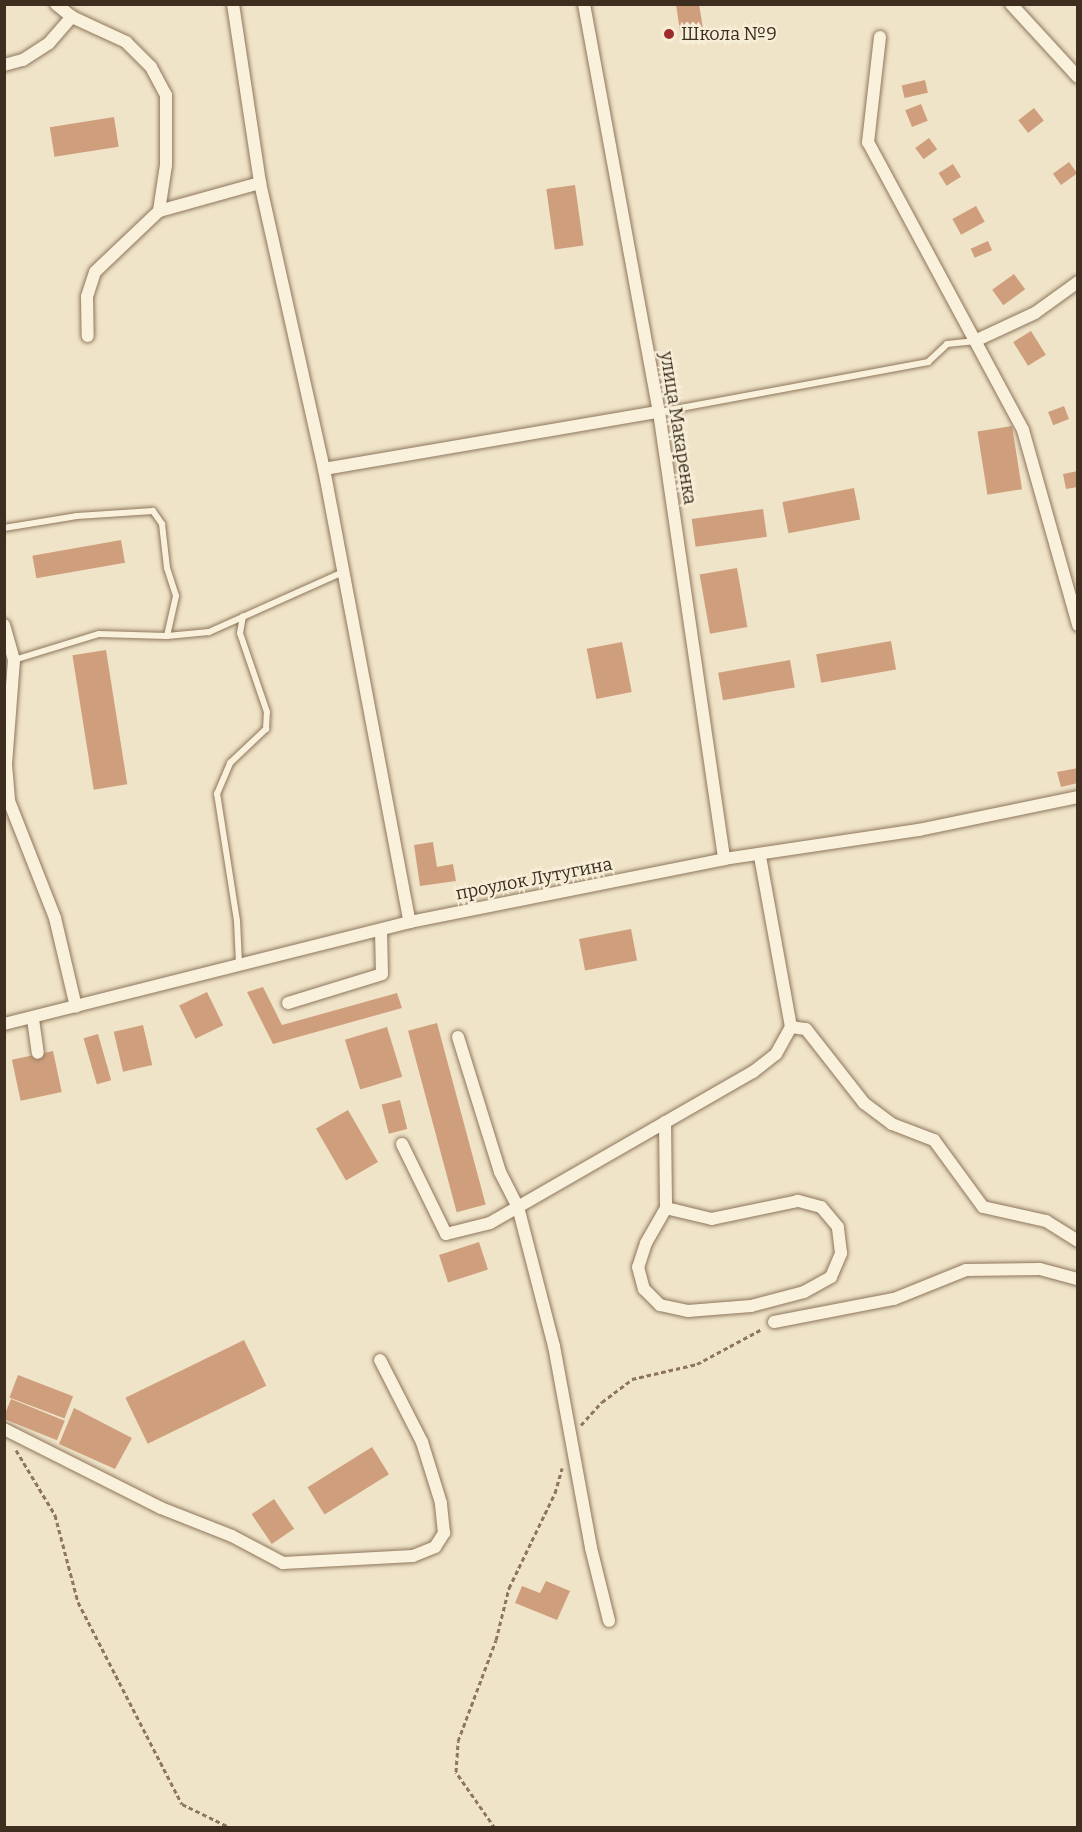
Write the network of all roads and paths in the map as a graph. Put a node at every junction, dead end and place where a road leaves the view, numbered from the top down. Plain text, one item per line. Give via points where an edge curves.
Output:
1 (56, 4) edge
2 (233, 4) edge
3 (584, 4) edge
4 (1011, 4) edge
5 (72, 17) junction
6 (880, 37) dead end
7 (4, 65) edge
8 (1077, 77) edge
9 (260, 183) junction
10 (159, 211) junction
11 (1077, 282) edge
12 (88, 336) dead end
13 (977, 340) junction
14 (659, 412) junction
15 (324, 469) junction
16 (4, 528) edge
17 (343, 572) junction
18 (243, 616) junction
19 (4, 625) edge
20 (1077, 625) edge
21 (167, 636) junction
22 (14, 660) junction
23 (1077, 797) edge
24 (760, 856) junction
25 (724, 859) junction
26 (410, 922) junction
27 (381, 930) junction
28 (239, 963) junction
29 (288, 1002) dead end
30 (76, 1007) junction
31 (33, 1018) junction
32 (4, 1024) edge
33 (791, 1027) junction
34 (458, 1037) dead end
35 (38, 1053) dead end
36 (665, 1122) junction
37 (402, 1144) dead end
38 (518, 1207) junction
39 (666, 1208) junction
40 (1077, 1241) edge
41 (1077, 1280) edge
42 (774, 1322) joint
43 (380, 1360) dead end
44 (7, 1435) edge
45 (571, 1437) junction
46 (564, 1459) dead end
47 (609, 1621) dead end
48 (231, 1827) edge
49 (495, 1827) edge

1 - 5 street
2 - 9 street
3 - 14 street, улица Макаренка
4 - 8 street
5 - 7 street via 50,43 23,60
5 - 10 street via 126,42 151,67 166,95 166,165
6 - 13 street via 868,142
9 - 10 street
9 - 15 street
10 - 12 street via 95,272 87,297
11 - 13 street via 1035,313
13 - 14 lane via 946,344 928,362
13 - 20 street via 1023,430
14 - 15 street
14 - 25 street, улица Макаренка
15 - 17 street
16 - 21 lane via 77,516 153,511 162,524 167,568 176,596
17 - 18 lane
17 - 26 street
18 - 21 lane via 209,632
18 - 28 lane via 240,633 267,712 266,729 230,763 218,794 237,921
19 - 22 street
21 - 22 lane via 99,634
22 - 30 street via 6,765 9,801 55,918
23 - 24 street, проулок Лутугина via 919,830
24 - 25 street, проулок Лутугина
24 - 33 street
25 - 26 street, проулок Лутугина
26 - 27 street, проулок Лутугина
27 - 28 street, проулок Лутугина
27 - 29 street via 382,974
28 - 30 street, проулок Лутугина
30 - 31 street, проулок Лутугина
31 - 32 street, проулок Лутугина
31 - 35 street
33 - 36 street via 776,1054 753,1072
33 - 40 street via 806,1029 864,1103 892,1124 934,1140 983,1207 1046,1221
34 - 38 street via 501,1172
36 - 38 street
36 - 39 street
37 - 38 street via 446,1233 490,1223
38 - 45 street via 554,1346
39 - 39 street via 712,1219 798,1201 821,1207 838,1227 841,1253 831,1277 804,1293 752,1306 688,1311 660,1305 644,1289 638,1267 646,1243
41 - 42 street via 1040,1269 966,1270 894,1299
42 - 45 path via 697,1364 632,1378 602,1402
43 - 44 street via 422,1442 441,1503 444,1533 435,1547 413,1556 283,1563 232,1536 161,1508
44 - 48 path via 56,1515 78,1602 182,1804
45 - 47 street
46 - 49 path via 555,1493 509,1588 496,1640 458,1741 456,1772

